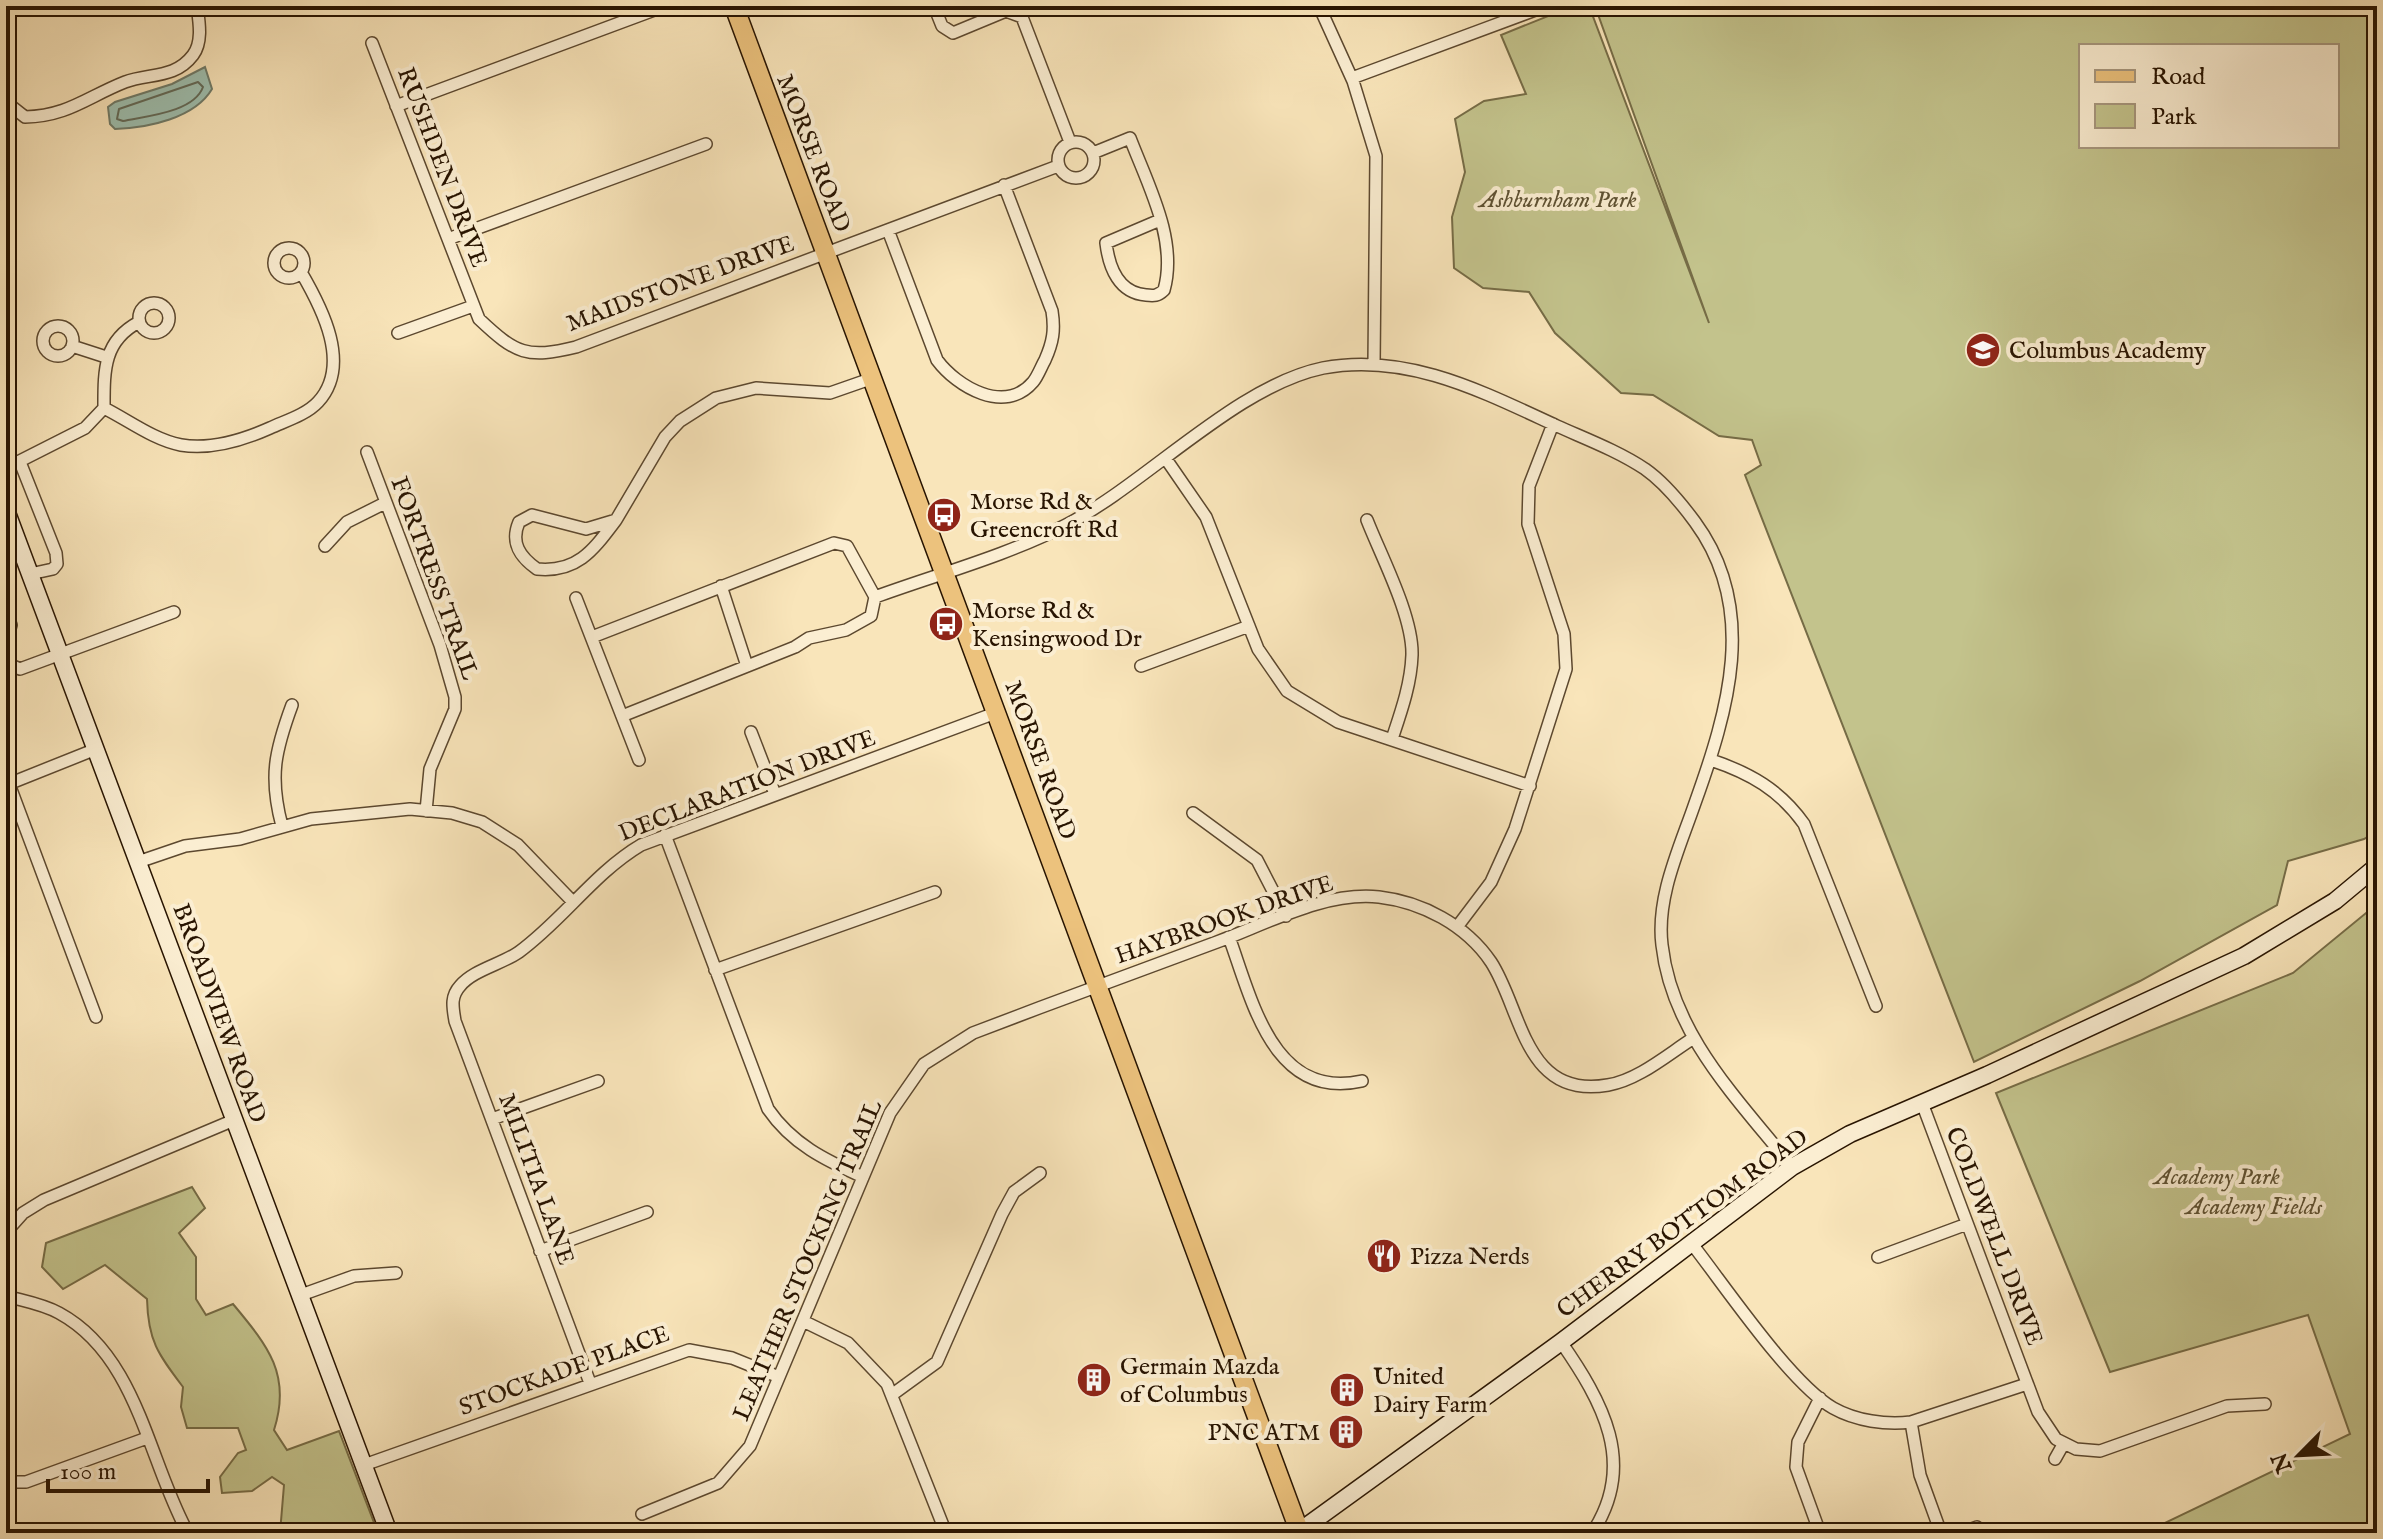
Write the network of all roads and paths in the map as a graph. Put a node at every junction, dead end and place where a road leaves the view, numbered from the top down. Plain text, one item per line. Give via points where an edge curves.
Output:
1 (197, 6) edge
2 (665, 6) edge
3 (734, 6) edge
4 (934, 6) edge
5 (1030, 6) edge
6 (1319, 6) edge
7 (1546, 6) edge
8 (1006, 8) edge
9 (1022, 17) junction
10 (372, 43) dead end
11 (1352, 78) junction
12 (6, 102) edge
13 (396, 106) junction
14 (1070, 142) junction
15 (706, 144) dead end
16 (1093, 153) junction
17 (1058, 166) junction
18 (1004, 185) junction
19 (1160, 220) junction
20 (888, 230) junction
21 (448, 239) junction
22 (826, 252) junction
23 (301, 272) dead end
24 (473, 306) junction
25 (139, 322) dead end
26 (398, 333) dead end
27 (72, 346) dead end
28 (106, 357) junction
29 (1374, 364) junction
30 (873, 378) junction
31 (104, 408) junction
32 (1553, 424) junction
33 (367, 452) dead end
34 (1166, 459) junction
35 (20, 462) junction
36 (6, 468) edge
37 (385, 503) junction
38 (6, 510) edge
39 (616, 520) junction
40 (1367, 520) dead end
41 (325, 546) dead end
42 (945, 571) junction
43 (30, 574) junction
44 (721, 586) junction
45 (875, 597) junction
46 (576, 598) dead end
47 (6, 611) edge
48 (174, 612) dead end
49 (1249, 626) junction
50 (592, 637) junction
51 (6, 642) edge
52 (60, 654) junction
53 (6, 663) edge
54 (747, 666) junction
55 (1141, 666) dead end
56 (292, 705) dead end
57 (998, 712) junction
58 (622, 716) junction
59 (751, 732) dead end
60 (1392, 739) junction
61 (96, 749) junction
62 (639, 760) dead end
63 (1711, 760) junction
64 (7, 785) edge
65 (1530, 786) junction
66 (775, 794) junction
67 (426, 811) junction
68 (1193, 813) dead end
69 (282, 826) junction
70 (665, 835) junction
71 (138, 862) junction
72 (2377, 866) edge
73 (935, 892) dead end
74 (573, 902) junction
75 (1286, 916) junction
76 (1457, 927) junction
77 (1229, 937) junction
78 (715, 970) junction
79 (1099, 985) junction
80 (456, 989) joint
81 (1876, 1006) dead end
82 (96, 1017) dead end
83 (1692, 1039) junction
84 (598, 1081) dead end
85 (1362, 1081) dead end
86 (1922, 1103) junction
87 (492, 1119) junction
88 (234, 1120) junction
89 (1792, 1167) junction
90 (1040, 1173) dead end
91 (863, 1177) junction
92 (647, 1212) dead end
93 (1967, 1224) junction
94 (6, 1232) edge
95 (1692, 1244) junction
96 (540, 1251) junction
97 (1878, 1257) dead end
98 (396, 1273) dead end
99 (301, 1295) junction
100 (6, 1296) edge
101 (803, 1321) junction
102 (1561, 1342) junction
103 (779, 1377) junction
104 (590, 1383) junction
105 (2027, 1384) junction
106 (893, 1394) junction
107 (1820, 1398) junction
108 (2265, 1404) dead end
109 (1911, 1422) junction
110 (147, 1438) junction
111 (2064, 1443) junction
112 (2055, 1459) dead end
113 (364, 1465) junction
114 (6, 1482) edge
115 (642, 1514) dead end
116 (1977, 1527) dead end
117 (1298, 1532) edge
118 (188, 1533) edge
119 (389, 1533) edge
120 (946, 1533) edge
121 (1592, 1533) edge
122 (1820, 1533) edge
123 (1941, 1533) edge
124 (1961, 1533) edge

1 - 12 street via 199,45 178,68 129,80 66,112 25,117
2 - 13 street
3 - 22 main road, MORSE ROAD
4 - 8 street via 942,26 953,33
5 - 9 street
6 - 11 street
7 - 11 street
8 - 9 street
9 - 14 street
10 - 13 street, RUSHDEN DRIVE
11 - 29 street via 1373,140 1377,174
13 - 21 street, RUSHDEN DRIVE
14 - 16 street via 1081,142
14 - 17 street via 1058,154
15 - 21 street
16 - 17 street via 1094,164 1082,177 1071,178
16 - 19 street via 1130,138
17 - 18 street, MAIDSTONE DRIVE
18 - 20 street, MAIDSTONE DRIVE
18 - 20 street via 1055,329 1034,382 1018,394 998,399 948,375 937,360
19 - 19 street via 1170,252 1164,290 1154,296 1133,294 1120,286 1106,243
20 - 22 street, MAIDSTONE DRIVE
21 - 24 street, RUSHDEN DRIVE
22 - 24 street, MAIDSTONE DRIVE via 543,355 508,346 479,319
22 - 30 main road, MORSE ROAD
23 - 31 street via 320,307 332,346 330,380 309,409 254,435 198,446 165,440
24 - 26 street
25 - 28 street via 122,332
27 - 28 street
28 - 31 street
29 - 32 street via 1465,383
29 - 34 street via 1321,369 1258,393
30 - 39 street via 830,393 756,388 716,398 665,437
30 - 42 main road, MORSE ROAD
31 - 35 street via 85,428
32 - 63 street via 1643,468 1689,513 1715,555 1730,603 1734,649
32 - 65 street via 1529,486 1528,524 1564,634 1566,669
33 - 37 street, FORTRESS TRAIL
34 - 42 street via 1065,526
34 - 49 street via 1206,517
35 - 36 street
35 - 43 street via 57,564
37 - 41 street via 347,522
37 - 67 street, FORTRESS TRAIL via 455,697 430,769
38 - 43 main road, BROADVIEW ROAD
39 - 39 street via 586,529 532,515 519,522 514,539 537,569 559,569 588,556
40 - 60 street via 1412,653
42 - 45 street
42 - 57 main road, MORSE ROAD
43 - 52 main road, BROADVIEW ROAD
44 - 45 street via 841,543 852,552
44 - 50 street
44 - 54 street
45 - 54 street via 871,616 846,630 809,638
46 - 50 street
47 - 51 street via 11,625
48 - 52 street
49 - 55 street
49 - 60 street via 1287,691 1338,722
50 - 58 street
52 - 53 street via 20,669
52 - 61 main road, BROADVIEW ROAD
54 - 58 street
56 - 69 street via 275,753
57 - 66 street, DECLARATION DRIVE
57 - 79 main road, MORSE ROAD
58 - 62 street
59 - 66 street
60 - 65 street
61 - 64 street
61 - 71 main road, BROADVIEW ROAD
63 - 81 street via 1767,785 1804,824
63 - 83 street via 1663,908 1661,942 1670,986
64 - 82 street
65 - 76 street via 1491,882
66 - 70 street, DECLARATION DRIVE
67 - 69 street via 335,815
67 - 74 street via 482,822 518,845
68 - 75 street via 1257,860
69 - 71 street via 240,839 185,846
70 - 74 street, DECLARATION DRIVE via 617,860
70 - 78 street
71 - 88 main road, BROADVIEW ROAD
72 - 86 main road, CHERRY BOTTOM ROAD via 2335,901 2244,956
73 - 78 street
74 - 80 street, DECLARATION DRIVE via 520,951
75 - 76 street, HAYBROOK DRIVE via 1375,896 1423,908
75 - 77 street, HAYBROOK DRIVE
76 - 83 street, HAYBROOK DRIVE via 1497,973 1527,1047 1564,1079 1584,1086 1608,1085 1634,1076
77 - 79 street, HAYBROOK DRIVE
77 - 85 street via 1266,1036 1288,1065 1327,1083
78 - 91 street via 764,1099 782,1129 819,1158
79 - 91 street, LEATHER STOCKING TRAIL via 973,1033 924,1064 890,1113
79 - 117 main road, MORSE ROAD
80 - 87 street, MILITIA LANE via 455,1021
83 - 89 street
84 - 87 street
86 - 89 main road, CHERRY BOTTOM ROAD
86 - 93 street, COLDWELL DRIVE
87 - 96 street, MILITIA LANE
88 - 94 street via 44,1200
88 - 99 main road, BROADVIEW ROAD
89 - 95 main road, CHERRY BOTTOM ROAD
90 - 106 street via 1008,1203 937,1362
91 - 101 street, LEATHER STOCKING TRAIL
92 - 96 street
93 - 97 street
93 - 105 street, COLDWELL DRIVE
95 - 102 main road, CHERRY BOTTOM ROAD
95 - 107 street
96 - 104 street, MILITIA LANE
98 - 99 street via 354,1276
99 - 113 main road, BROADVIEW ROAD
100 - 110 street via 59,1313 91,1336 111,1359
101 - 103 street, LEATHER STOCKING TRAIL
101 - 106 street via 848,1343
102 - 117 main road, CHERRY BOTTOM ROAD
102 - 121 street via 1597,1395 1614,1451 1605,1508
103 - 104 street, STOCKADE PLACE via 732,1358 689,1350
103 - 115 street, LEATHER STOCKING TRAIL via 750,1446 718,1483
104 - 113 street, STOCKADE PLACE
105 - 109 street
105 - 111 street, COLDWELL DRIVE via 2038,1412
106 - 120 street
107 - 109 street via 1865,1420
107 - 122 street via 1798,1442 1796,1467
108 - 111 street via 2227,1406 2100,1451
109 - 123 street via 1920,1475
110 - 114 street via 26,1482
110 - 118 street
111 - 112 street
113 - 119 main road, BROADVIEW ROAD
116 - 124 street

